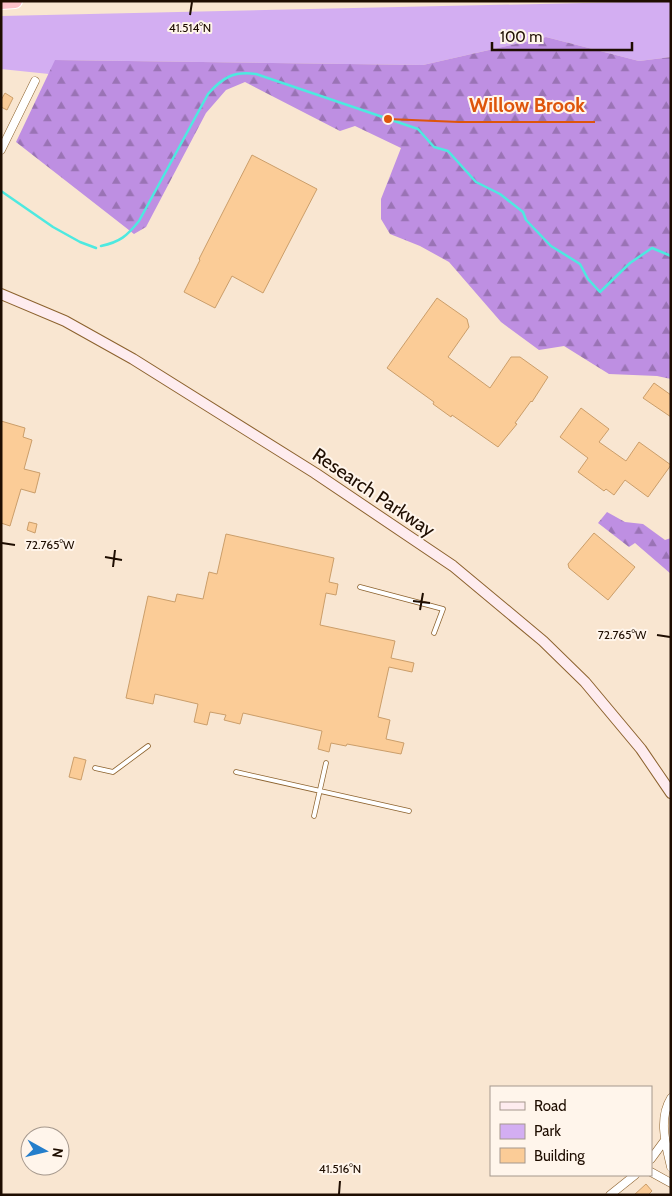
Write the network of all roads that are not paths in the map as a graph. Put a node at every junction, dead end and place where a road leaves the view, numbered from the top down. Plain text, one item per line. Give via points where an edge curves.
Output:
1 (15, 1) edge
2 (1, 2) edge
3 (35, 81) dead end
4 (1, 150) edge
5 (1, 294) edge
6 (360, 587) dead end
7 (434, 633) dead end
8 (148, 746) dead end
9 (326, 763) dead end
10 (95, 768) dead end
11 (236, 772) dead end
12 (319, 791) junction
13 (671, 793) edge
14 (409, 811) dead end
15 (314, 816) dead end
16 (671, 1098) edge
17 (665, 1140) junction
18 (652, 1158) edge
19 (671, 1167) edge
20 (652, 1173) edge
21 (635, 1176) edge
22 (671, 1183) edge
23 (610, 1195) edge

1 - 2 highway
3 - 4 street
5 - 13 main road, Research Parkway via 65,321 133,359 315,473 453,566 543,641 585,682
6 - 7 lane via 443,609
8 - 10 lane via 113,772
9 - 12 lane
11 - 12 lane
12 - 14 lane
12 - 15 lane
16 - 17 street via 666,1106
17 - 18 street
17 - 19 street
20 - 22 street
21 - 23 street

